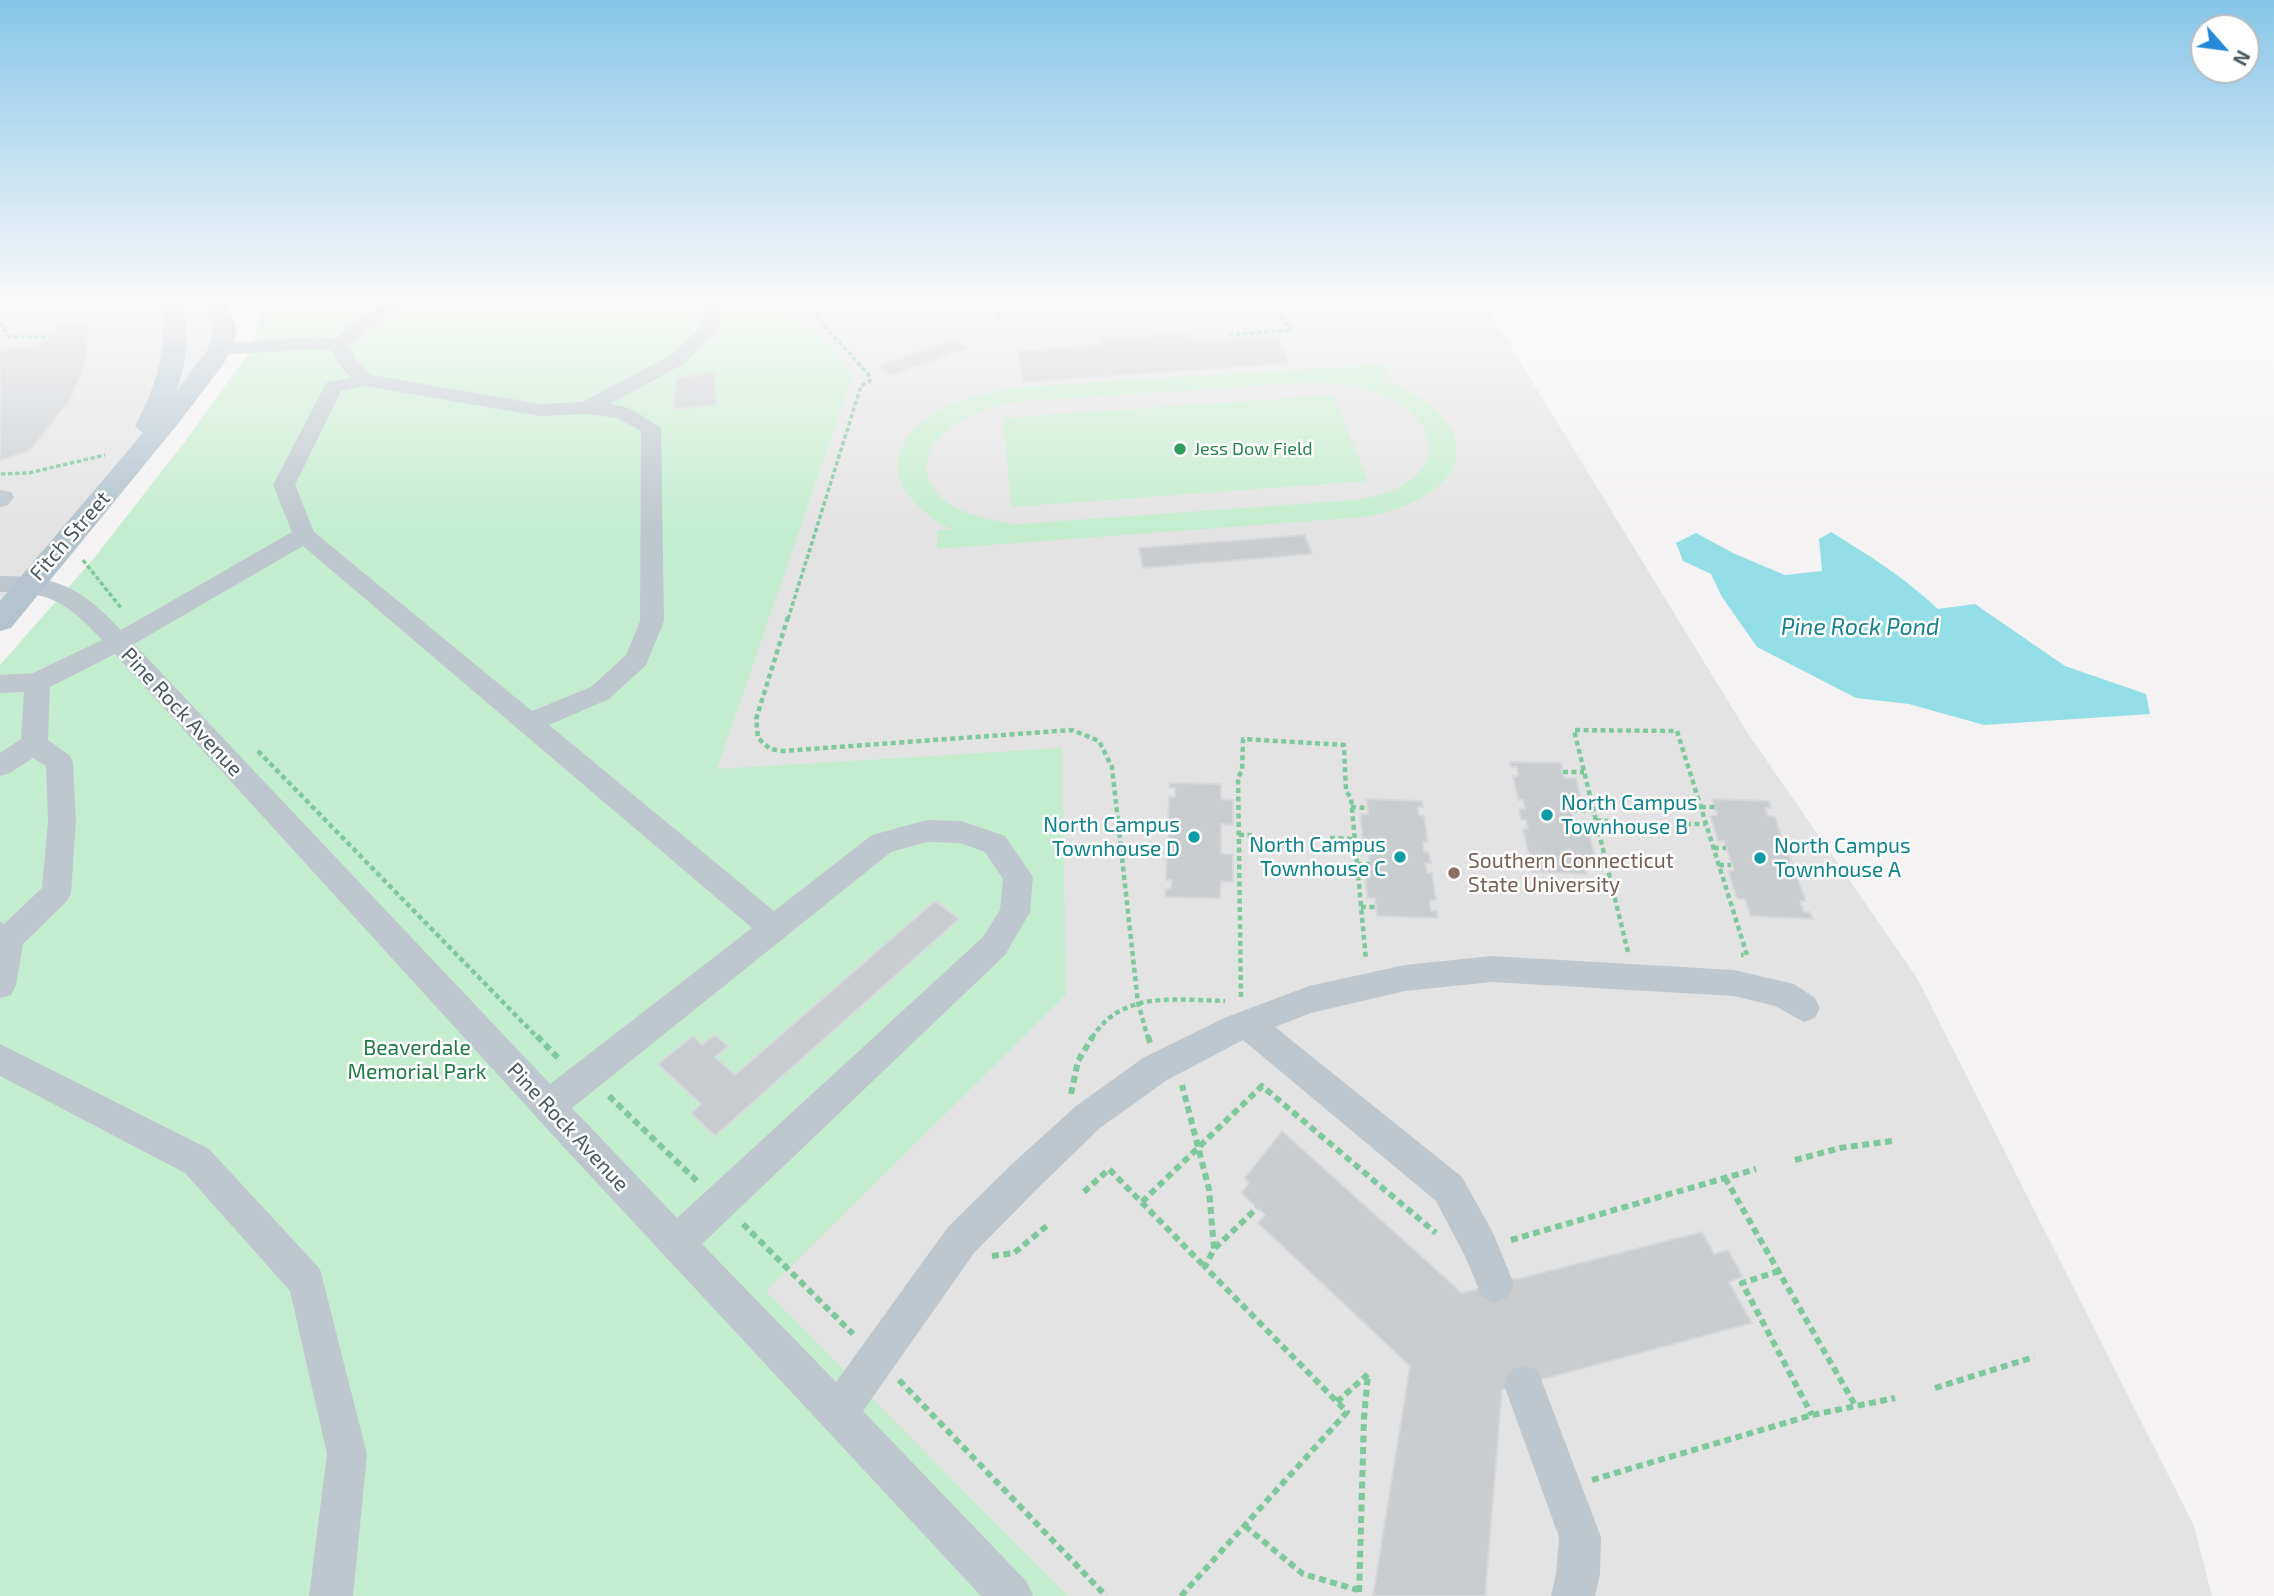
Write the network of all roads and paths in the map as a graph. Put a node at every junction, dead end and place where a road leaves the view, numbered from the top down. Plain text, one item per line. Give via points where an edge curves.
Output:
1 (168, 377) edge
2 (199, 377) edge
3 (336, 377) edge
4 (364, 377) edge
5 (654, 377) edge
6 (366, 380) junction
7 (333, 387) junction
8 (624, 400) junction
9 (106, 455) dead end
10 (0, 475) edge
11 (115, 484) junction
12 (304, 535) junction
13 (15, 583) edge
14 (0, 621) edge
15 (117, 643) junction
16 (37, 682) junction
17 (0, 684) edge
18 (529, 723) junction
19 (34, 744) junction
20 (0, 766) edge
21 (1563, 772) dead end
22 (1584, 772) junction
23 (1352, 807) junction
24 (1701, 807) junction
25 (1715, 807) dead end
26 (1367, 808) dead end
27 (1572, 810) dead end
28 (1593, 811) junction
29 (1608, 821) dead end
30 (1597, 823) junction
31 (1686, 824) dead end
32 (1706, 824) junction
33 (1575, 825) dead end
34 (1239, 835) junction
35 (1252, 835) dead end
36 (1330, 838) dead end
37 (1355, 839) junction
38 (1355, 848) junction
39 (1714, 848) junction
40 (1726, 848) dead end
41 (1368, 849) dead end
42 (1357, 864) junction
43 (1370, 864) dead end
44 (1719, 865) junction
45 (1731, 865) dead end
46 (1607, 866) junction
47 (1585, 867) dead end
48 (1361, 907) junction
49 (1376, 908) dead end
50 (773, 928) junction
51 (4, 936) edge
52 (1628, 953) dead end
53 (1733, 955) dead end
54 (1367, 964) dead end
55 (0, 985) edge
56 (1804, 1008) dead end
57 (1244, 1010) junction
58 (0, 1059) edge
59 (548, 1106) junction
60 (1892, 1141) dead end
61 (1795, 1160) dead end
62 (1725, 1178) dead end
63 (1084, 1192) dead end
64 (1257, 1208) dead end
65 (1049, 1224) dead end
66 (678, 1242) junction
67 (1214, 1249) dead end
68 (987, 1256) dead end
69 (1205, 1267) dead end
70 (1779, 1271) junction
71 (1495, 1284) tunnel mouth
72 (2034, 1357) dead end
73 (1524, 1385) tunnel mouth
74 (1936, 1388) dead end
75 (1895, 1398) dead end
76 (1337, 1402) dead end
77 (1855, 1405) junction
78 (1347, 1412) dead end
79 (838, 1413) junction
80 (1812, 1415) junction
81 (1582, 1483) dead end
82 (1245, 1526) junction
83 (1359, 1593) edge
84 (331, 1596) edge
85 (1011, 1596) edge
86 (1181, 1596) edge
87 (1573, 1596) edge

1 - 11 main road, Fitch Street via 157,411
2 - 11 main road, Fitch Street
3 - 7 street
4 - 6 street
5 - 8 street
6 - 7 street
6 - 8 street via 540,410
7 - 12 street via 284,485
8 - 18 street via 650,428 652,621 637,659 600,693
9 - 10 path
11 - 13 main road, Fitch Street
12 - 15 street
12 - 18 street
13 - 14 main road, Fitch Street
13 - 15 street, Pine Rock Avenue via 65,592
15 - 16 street
15 - 59 street, Pine Rock Avenue
16 - 17 street
16 - 19 street
18 - 50 street
19 - 20 street
19 - 51 street via 59,762 62,821 57,892
21 - 22 path
22 - 24 path via 1574,730 1677,731
22 - 28 path
23 - 26 path
23 - 34 path via 1346,791 1343,745 1243,739
23 - 37 path
24 - 25 path
24 - 32 path
27 - 28 path
28 - 30 path
29 - 30 path
30 - 33 path
30 - 46 path
31 - 32 path
32 - 39 path
34 - 35 path
34 - 57 path
36 - 37 path
37 - 38 path
38 - 41 path
38 - 42 path
39 - 40 path
39 - 44 path
42 - 43 path
42 - 48 path
44 - 45 path
44 - 53 path via 1747,956
46 - 47 path
46 - 52 path
48 - 49 path
48 - 54 path
50 - 59 street
50 - 66 street via 882,844 927,831 961,832 995,844 1018,877 1015,912 994,946
51 - 55 street
56 - 57 street via 1783,994 1734,983 1492,969 1393,981
57 - 71 street via 1449,1189
57 - 79 street via 1088,1117 961,1240
58 - 84 street via 197,1161 307,1282 347,1454
59 - 66 street, Pine Rock Avenue
60 - 61 path
62 - 70 path
63 - 69 path via 1109,1169
64 - 67 path
65 - 68 path via 1014,1253
66 - 79 street, Pine Rock Avenue
70 - 77 path
70 - 80 path via 1742,1283
72 - 74 path
73 - 87 street via 1580,1537
75 - 77 path
76 - 83 path via 1368,1374
77 - 80 path
78 - 82 path
79 - 85 street, Pine Rock Avenue
80 - 81 path
82 - 83 path via 1303,1574
82 - 86 path

